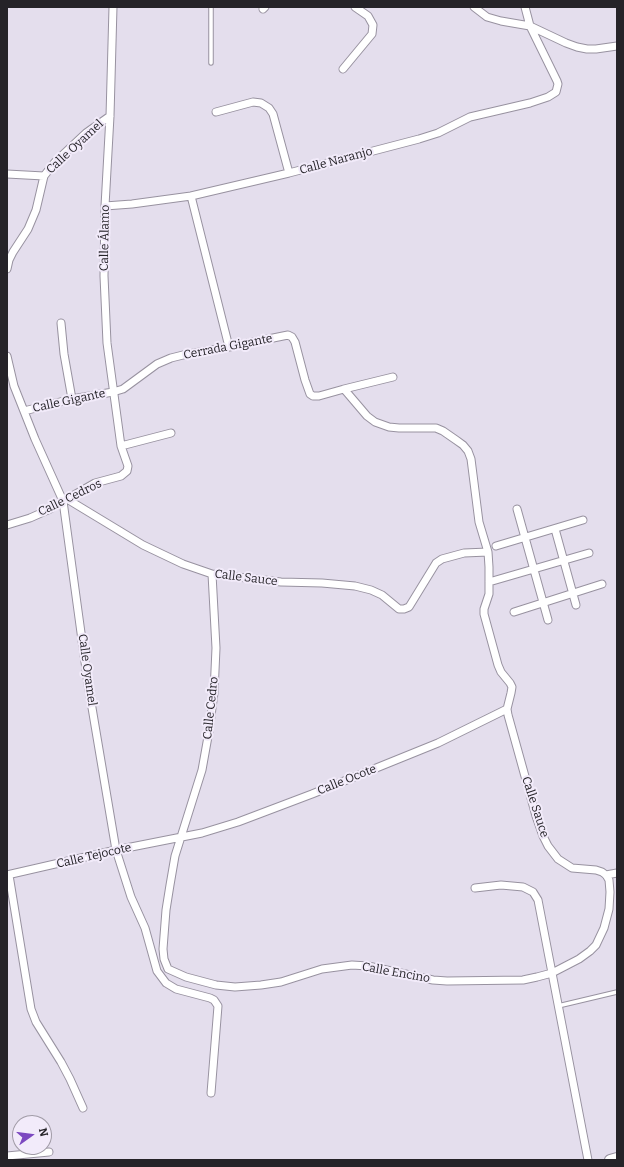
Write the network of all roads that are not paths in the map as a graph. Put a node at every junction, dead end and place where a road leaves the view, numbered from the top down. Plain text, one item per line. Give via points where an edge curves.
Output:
1 (113, 7) edge
2 (211, 7) edge
3 (355, 7) edge
4 (474, 7) edge
5 (525, 7) edge
6 (530, 26) junction
7 (617, 46) edge
8 (211, 63) dead end
9 (343, 69) dead end
10 (216, 112) dead end
11 (110, 116) junction
12 (289, 173) junction
13 (7, 174) edge
14 (44, 176) junction
15 (191, 196) junction
16 (105, 206) junction
17 (7, 269) edge
18 (61, 323) dead end
19 (229, 347) junction
20 (7, 356) edge
21 (394, 377) dead end
22 (344, 389) junction
23 (113, 392) junction
24 (72, 399) junction
25 (24, 411) junction
26 (171, 433) dead end
27 (121, 446) junction
28 (128, 466) joint
29 (65, 500) junction
30 (516, 509) dead end
31 (583, 520) dead end
32 (7, 525) edge
33 (555, 528) junction
34 (524, 538) junction
35 (496, 546) dead end
36 (488, 552) junction
37 (588, 553) dead end
38 (564, 560) junction
39 (533, 569) junction
40 (212, 574) junction
41 (489, 582) junction
42 (602, 584) dead end
43 (573, 593) junction
44 (543, 603) junction
45 (576, 605) dead end
46 (514, 612) dead end
47 (548, 620) dead end
48 (508, 709) junction
49 (181, 838) junction
50 (116, 850) junction
51 (617, 873) edge
52 (8, 875) edge
53 (606, 875) junction
54 (475, 888) dead end
55 (171, 971) joint
56 (552, 973) junction
57 (617, 992) edge
58 (558, 1006) junction
59 (211, 1093) dead end
60 (83, 1108) dead end
61 (18, 1155) edge
62 (7, 1156) edge
63 (617, 1158) edge
64 (588, 1160) edge
65 (610, 1160) edge

1 - 11 street, Calle Álamo
2 - 8 lane
3 - 9 street via 368,16 373,25 372,34
4 - 6 street via 487,17
5 - 6 street
6 - 7 street via 577,47 596,49
6 - 12 street, Calle Naranjo via 557,81 553,95 470,117 438,133 419,139
10 - 12 street via 253,102 261,102 269,108 273,114
11 - 14 street, Calle Oyamel via 86,133
11 - 16 street, Calle Álamo
12 - 15 street, Calle Naranjo
13 - 14 street
14 - 17 street, Calle Oyamel via 36,210 28,229 13,252
15 - 16 street, Calle Naranjo
15 - 19 street
16 - 23 street, Calle Álamo via 104,276 107,343
18 - 24 street
19 - 22 street, Cerrada Gigante via 288,336 295,342 310,394 319,396
19 - 23 street, Cerrada Gigante via 164,361 127,387
20 - 25 street, Calle Oyamel via 14,386
21 - 22 street
22 - 36 street, Calle Sauce via 375,422 389,427 436,428 463,445 471,459 479,522
23 - 24 street, Calle Gigante
23 - 27 street, Calle Álamo
24 - 25 street, Calle Gigante
25 - 29 street, Calle Oyamel
26 - 27 street
27 - 28 street, Calle Álamo
28 - 29 street, Calle Cedros via 127,471 121,476 95,483
29 - 32 street, Calle Cedros via 30,518
29 - 40 street, Calle Sauce via 143,545 183,564
29 - 50 street, Calle Oyamel via 88,684
30 - 34 street
31 - 33 street
33 - 34 street
33 - 38 street
34 - 35 street
34 - 39 street
36 - 40 street, Calle Sauce via 464,553 436,563 409,606 404,609 382,595 355,586 282,582
36 - 41 street, Calle Sauce
37 - 38 street
38 - 39 street
38 - 43 street
39 - 41 street
39 - 44 street
40 - 49 street, Calle Cedro via 216,648 214,693 202,770
41 - 48 street, Calle Sauce via 484,614 494,654 501,672 512,688
42 - 43 street
43 - 44 street
43 - 45 street
44 - 46 street
44 - 47 street
48 - 49 street, Calle Ocote via 438,743 312,794 238,822
48 - 53 street, Calle Sauce via 536,816 548,846 558,859 572,868 596,870
49 - 50 street, Calle Tejocote
49 - 55 street, Calle Cedro via 170,885 163,949 166,965
50 - 52 street, Calle Tejocote
50 - 59 street, Calle Oyamel via 131,897 145,928 157,971 166,983 176,989 210,998 218,1006
51 - 53 street
52 - 60 street via 31,1009
53 - 56 street via 610,886 609,909 596,945
54 - 56 street via 501,885 523,887 534,892 538,900
55 - 56 street, Calle Encino via 186,978 235,987 281,982 322,969 352,965 447,981 523,980
56 - 58 street
57 - 58 lane
58 - 64 street
61 - 62 street
63 - 65 main road

